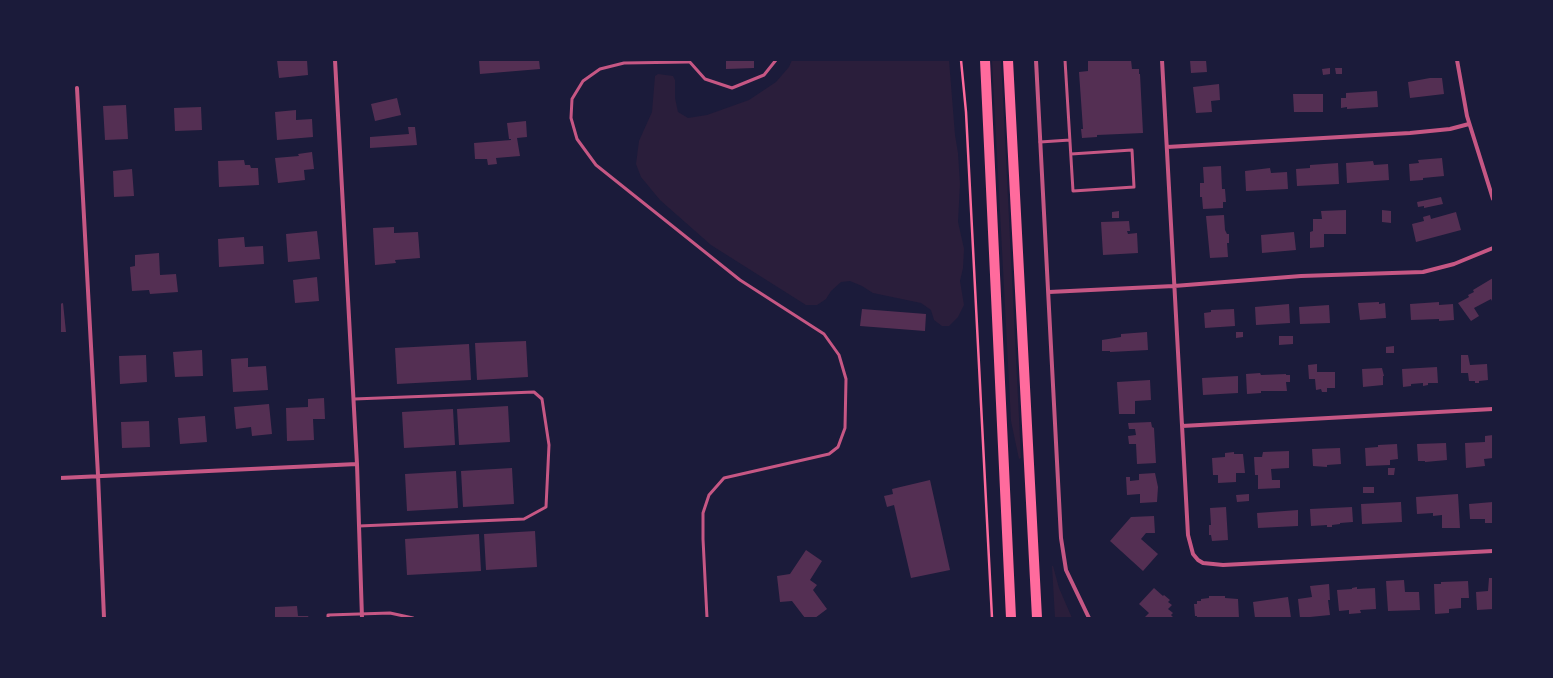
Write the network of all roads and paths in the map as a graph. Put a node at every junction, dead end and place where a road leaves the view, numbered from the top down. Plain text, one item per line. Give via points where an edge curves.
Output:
1 (335, 60) edge
2 (776, 60) edge
3 (961, 60) edge
4 (985, 60) edge
5 (1008, 60) edge
6 (1036, 60) edge
7 (1065, 60) edge
8 (1162, 60) edge
9 (1457, 60) edge
10 (688, 61) edge
11 (77, 88) dead end
12 (1469, 124) junction
13 (1070, 140) junction
14 (1040, 142) junction
15 (1167, 147) junction
16 (1071, 154) junction
17 (1493, 199) edge
18 (1493, 248) edge
19 (1174, 286) junction
20 (1049, 292) junction
21 (354, 399) junction
22 (1493, 409) edge
23 (1182, 426) junction
24 (357, 464) junction
25 (98, 475) junction
26 (60, 478) edge
27 (359, 526) junction
28 (1493, 551) edge
29 (362, 616) edge
30 (104, 618) edge
31 (328, 618) edge
32 (413, 618) edge
33 (708, 618) edge
34 (992, 618) edge
35 (1011, 618) edge
36 (1037, 618) edge
37 (1089, 618) edge

1 - 21 street
2 - 10 lane via 764,75 732,88 705,79
3 - 34 path via 966,112
4 - 35 main road
5 - 36 main road
6 - 14 street
7 - 13 lane
8 - 15 street
9 - 12 street
10 - 33 lane via 624,63 600,70 583,80 572,99 571,118 578,139 596,165 734,275 824,334 839,355 846,379 845,428 838,447 829,454 724,478 708,495 702,513
11 - 25 street
12 - 15 street via 1450,129 1410,133
12 - 17 street
13 - 14 lane
13 - 16 lane
14 - 20 street
15 - 19 street
16 - 16 lane via 1073,191 1134,187 1132,150
18 - 19 street via 1454,264 1423,272 1302,276
19 - 20 street
19 - 23 street
20 - 37 street via 1062,552 1066,570
21 - 24 street
21 - 27 lane via 534,392 542,399 549,446 546,507 524,519
22 - 23 street
23 - 28 street via 1188,535 1190,546 1198,560 1223,565
24 - 25 street
24 - 27 street
25 - 26 street
25 - 30 street
27 - 29 street
29 - 31 lane
29 - 32 lane via 390,613

